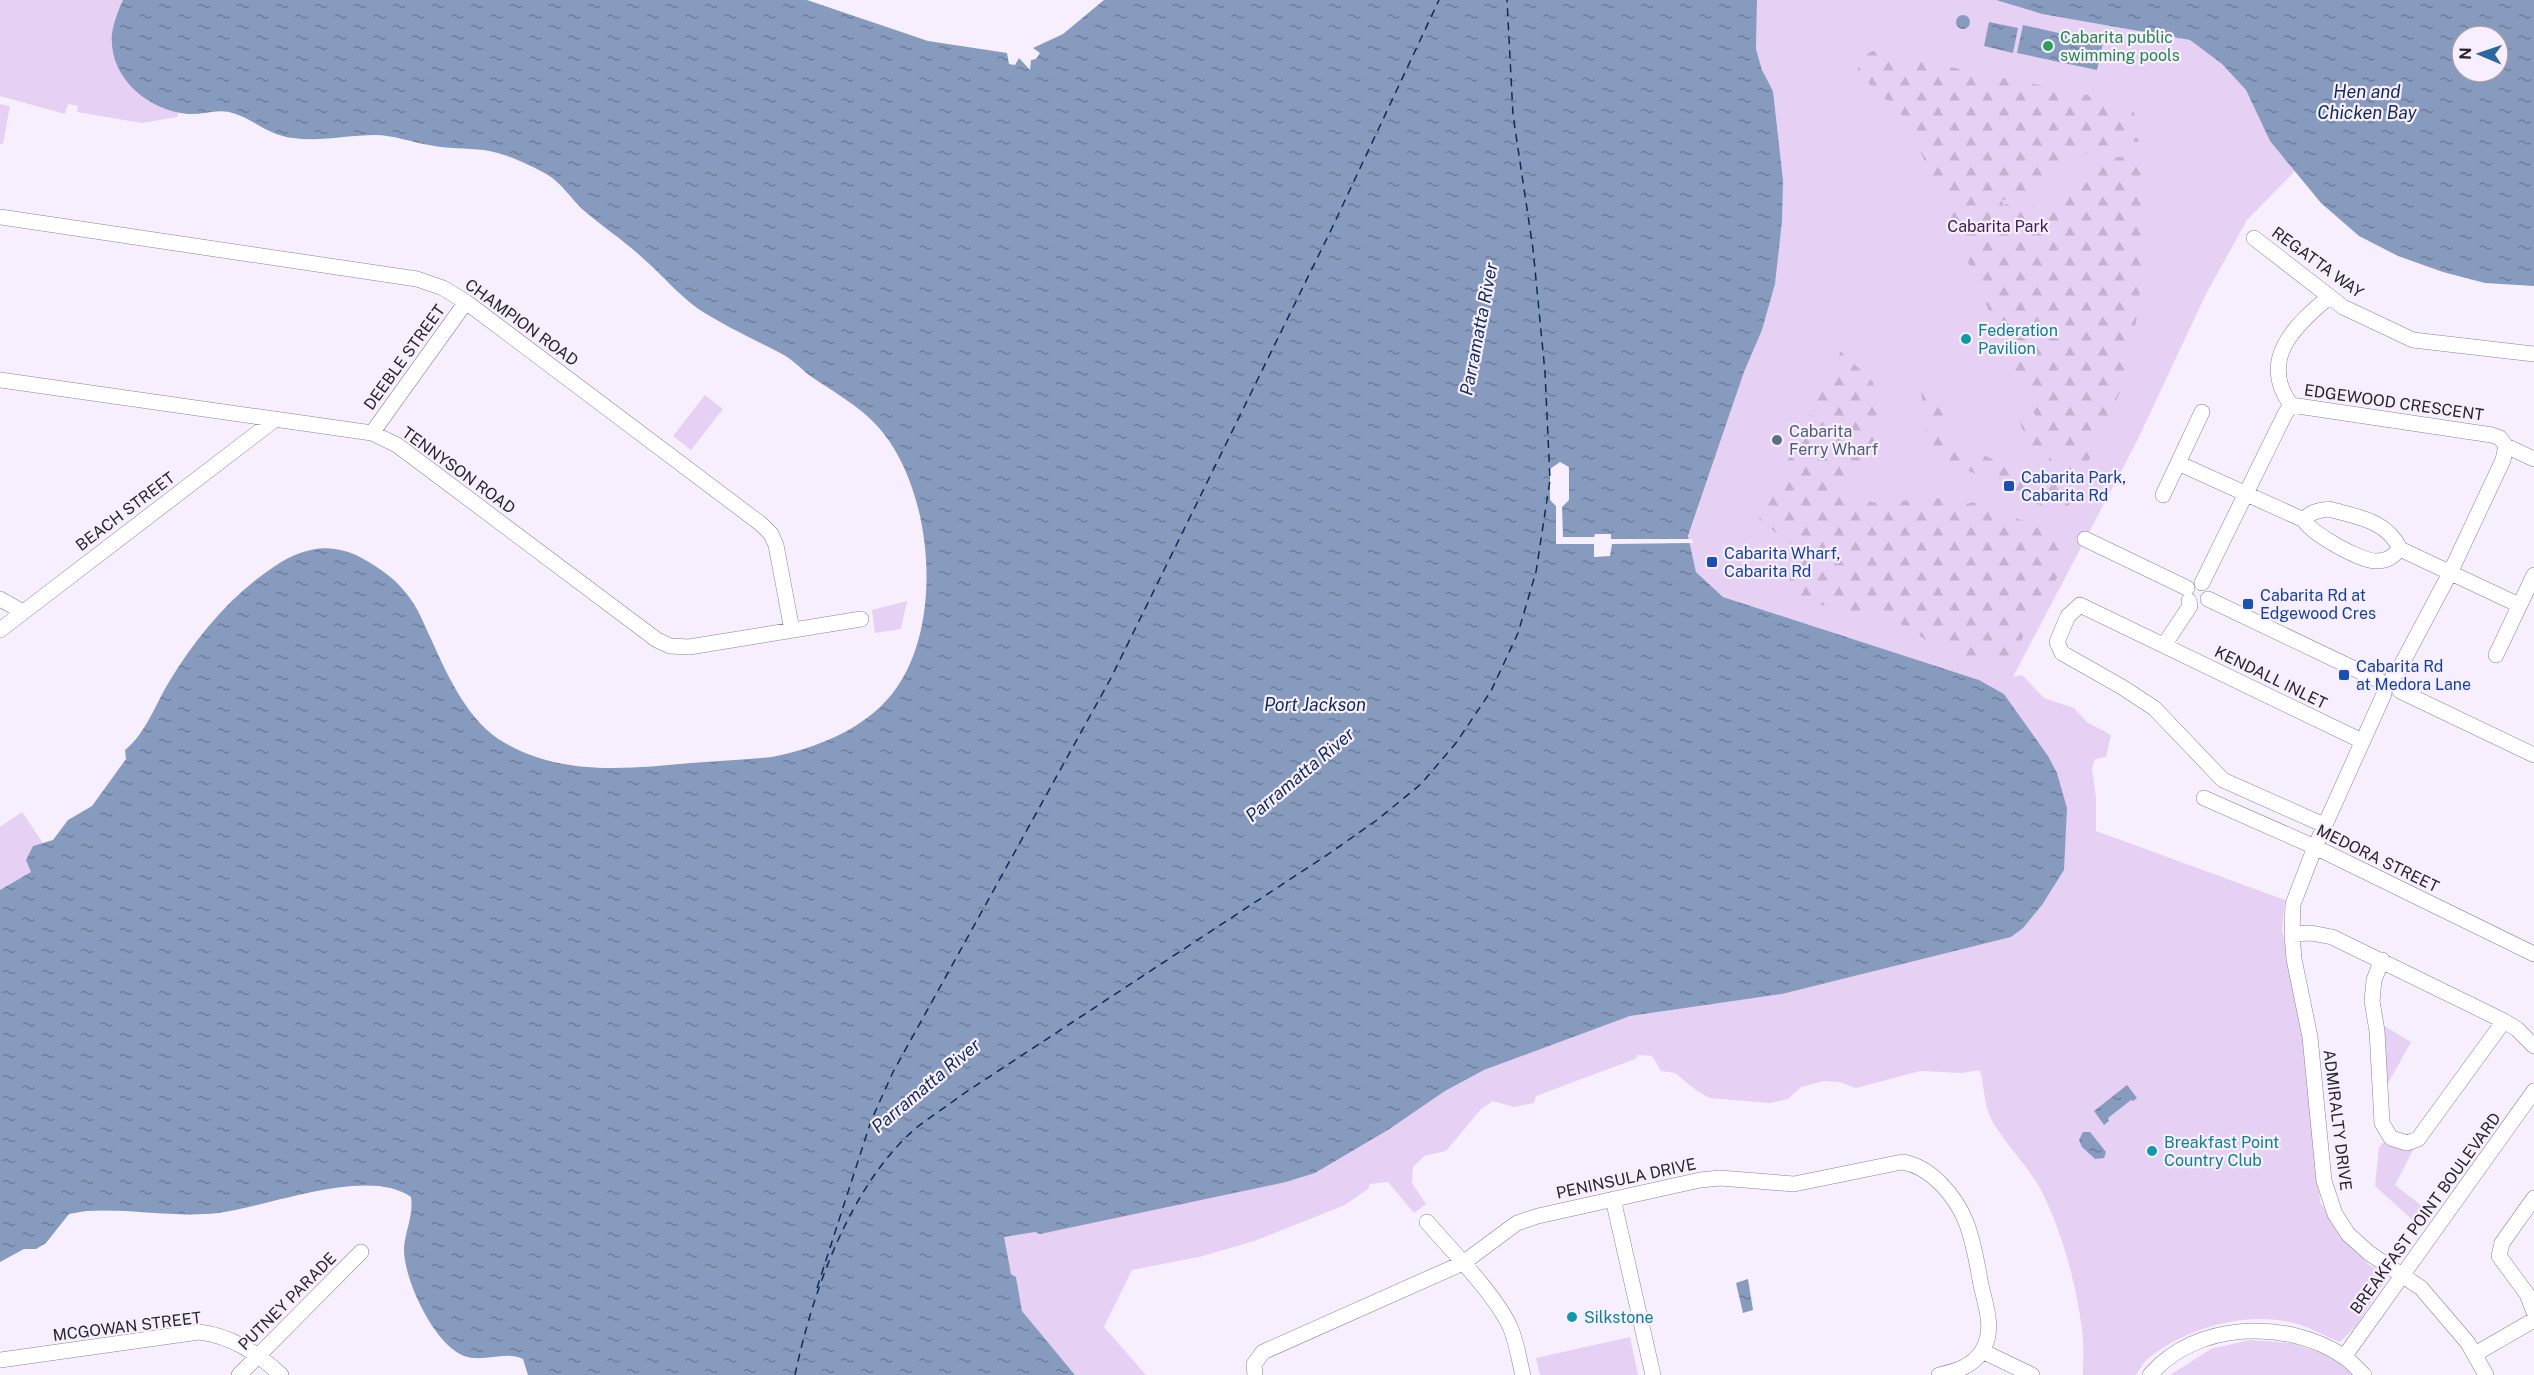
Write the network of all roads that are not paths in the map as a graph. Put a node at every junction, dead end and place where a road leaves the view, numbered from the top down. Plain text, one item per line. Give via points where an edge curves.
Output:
1 (0, 217) edge
2 (2254, 238) dead end
3 (2329, 297) junction
4 (466, 302) junction
5 (2534, 354) edge
6 (0, 380) edge
7 (2291, 405) junction
8 (2202, 412) dead end
9 (273, 421) junction
10 (372, 433) junction
11 (2506, 446) junction
12 (2528, 456) edge
13 (2178, 463) junction
14 (2246, 493) junction
15 (2163, 495) dead end
16 (2304, 520) junction
17 (2085, 539) dead end
18 (2400, 549) junction
19 (2450, 573) junction
20 (2534, 575) edge
21 (2202, 584) junction
22 (2188, 594) junction
23 (0, 598) edge
24 (2208, 599) junction
25 (2519, 605) junction
26 (23, 612) junction
27 (861, 619) dead end
28 (0, 630) edge
29 (792, 630) junction
30 (2164, 645) junction
31 (2496, 655) dead end
32 (2386, 683) junction
33 (2362, 741) junction
34 (2534, 755) edge
35 (2204, 798) dead end
36 (2324, 825) junction
37 (2315, 847) junction
38 (2292, 934) junction
39 (2534, 954) edge
40 (2382, 960) junction
41 (2504, 1021) junction
42 (2534, 1046) edge
43 (2534, 1091) edge
44 (2534, 1198) edge
45 (1613, 1199) junction
46 (1427, 1222) dead end
47 (361, 1251) dead end
48 (1463, 1263) junction
49 (2403, 1275) junction
50 (2534, 1312) edge
51 (2534, 1320) edge
52 (1982, 1351) junction
53 (2475, 1354) junction
54 (260, 1355) junction
55 (2344, 1356) junction
56 (0, 1360) edge
57 (0, 1367) edge
58 (5, 1375) edge
59 (239, 1375) edge
60 (281, 1375) edge
61 (1255, 1375) edge
62 (1523, 1375) edge
63 (1653, 1375) edge
64 (1939, 1375) edge
65 (2032, 1375) edge
66 (2150, 1375) edge
67 (2364, 1375) edge
68 (2486, 1375) edge

1 - 4 street, CHAMPION ROAD via 417,279
2 - 3 street, REGATTA WAY
3 - 5 street, REGATTA WAY via 2413,340
3 - 7 street via 2300,320 2282,350 2278,374
4 - 10 street, DEEBLE STREET
4 - 29 street, CHAMPION ROAD via 771,534 780,556
6 - 9 street, TENNYSON ROAD
7 - 11 street, EDGEWOOD CRESCENT via 2492,435
7 - 14 street, EDGEWOOD CRESCENT
8 - 13 street
9 - 10 street, TENNYSON ROAD
9 - 26 street, BEACH STREET
10 - 29 street, TENNYSON ROAD via 397,445 664,644 680,648
11 - 12 street, EDGEWOOD CRESCENT
11 - 19 street
13 - 14 street
13 - 15 street
14 - 16 street
14 - 21 street, EDGEWOOD CRESCENT
16 - 18 street via 2315,534 2373,561 2390,559
16 - 18 street via 2314,511 2329,509 2370,519 2396,538
17 - 22 street
18 - 19 street
19 - 25 street
19 - 32 street via 2398,671
20 - 25 street
21 - 22 street via 2195,582
21 - 24 street
22 - 24 street via 2199,604
22 - 30 street via 2190,606
23 - 26 street
24 - 32 street
25 - 31 street
26 - 28 street, BEACH STREET
27 - 29 street, TENNYSON ROAD
30 - 33 street, KENDALL INLET
30 - 36 street, KENDALL INLET via 2079,605 2068,616 2057,642 2062,653 2154,708 2223,780
32 - 33 street, ADMIRALTY DRIVE
32 - 34 street via 2400,681 2400,691
33 - 36 street, ADMIRALTY DRIVE
35 - 37 street, MEDORA STREET
36 - 37 street, ADMIRALTY DRIVE
37 - 38 street, ADMIRALTY DRIVE via 2294,904
37 - 39 street, MEDORA STREET
38 - 40 street via 2332,937
38 - 49 street, ADMIRALTY DRIVE via 2310,1037 2329,1199 2348,1234
40 - 41 street
40 - 41 street via 2374,980 2372,1001 2382,1123 2391,1138 2407,1143 2418,1139
41 - 42 street
43 - 49 street, BREAKFAST POINT BOULEVARD
44 - 50 street via 2502,1243 2499,1256 2527,1294
45 - 48 street, PENINSULA DRIVE via 1517,1223
45 - 52 street, PENINSULA DRIVE via 1709,1178 1794,1184 1889,1164 1914,1164 1932,1175 1966,1221 1989,1323
45 - 63 street
46 - 48 street
47 - 54 street, PUTNEY PARADE
48 - 61 street, PENINSULA DRIVE via 1263,1352 1254,1364
48 - 62 street via 1505,1317
49 - 53 street, ADMIRALTY DRIVE via 2421,1288
49 - 55 street, BREAKFAST POINT BOULEVARD
51 - 53 street
52 - 64 street via 1964,1368
52 - 65 street
53 - 68 street, ADMIRALTY DRIVE
54 - 56 street, MCGOWAN STREET via 220,1335 199,1332
54 - 59 street, PUTNEY PARADE
54 - 60 street, MCGOWAN STREET
55 - 66 street via 2296,1336 2251,1330 2227,1332 2176,1353
55 - 67 street
57 - 58 street

